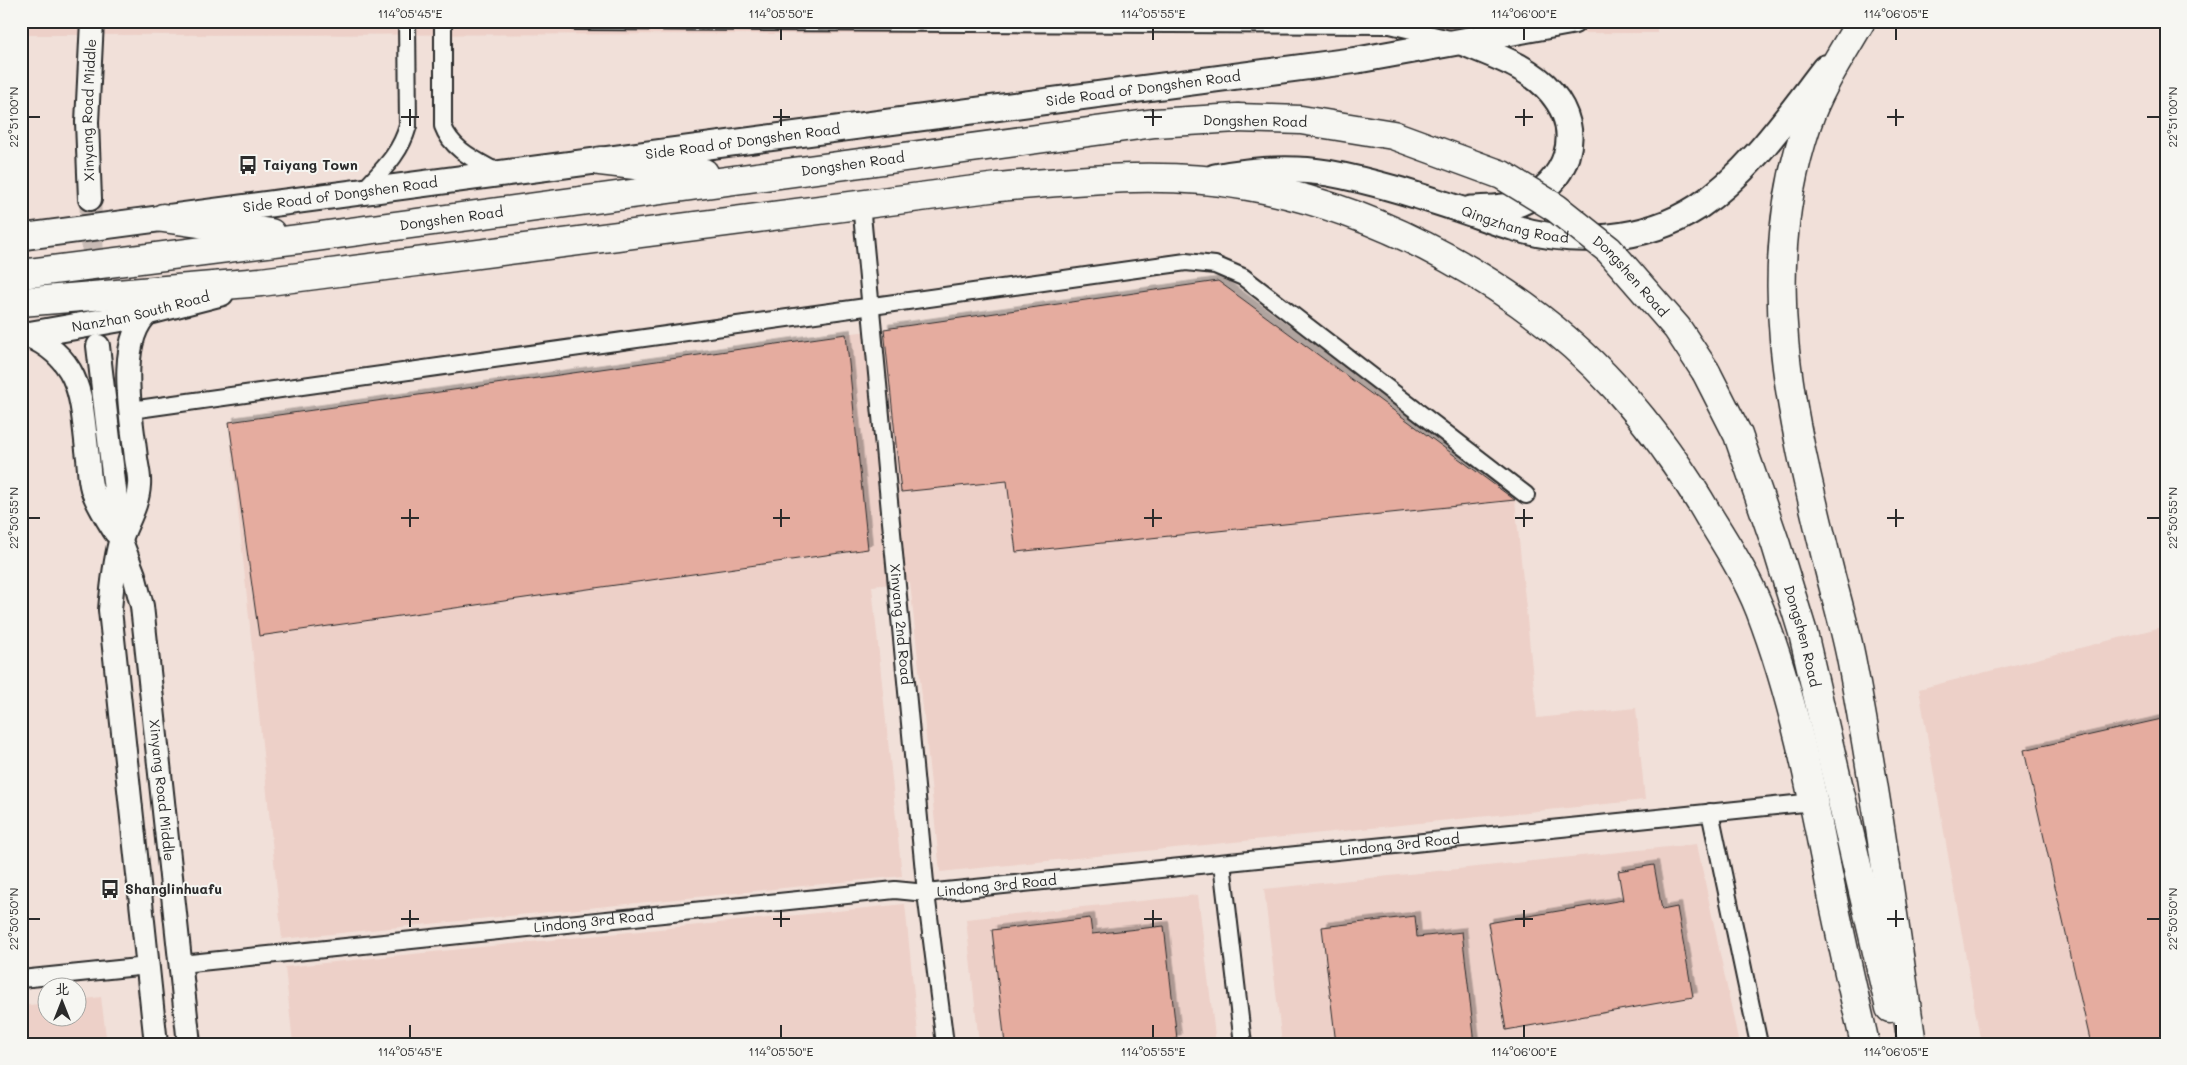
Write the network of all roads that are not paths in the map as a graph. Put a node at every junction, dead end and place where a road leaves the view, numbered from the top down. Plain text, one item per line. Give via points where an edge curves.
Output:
1 (92, 21) edge
2 (407, 21) edge
3 (443, 21) edge
4 (574, 21) edge
5 (1573, 21) edge
6 (1861, 21) edge
7 (746, 22) edge
8 (1068, 22) edge
9 (1390, 23) edge
10 (1462, 42) junction
11 (600, 161) junction
12 (500, 174) junction
13 (743, 178) junction
14 (1203, 180) junction
15 (362, 192) junction
16 (90, 199) tunnel mouth
17 (861, 204) junction
18 (1462, 210) junction
19 (162, 218) junction
20 (21, 237) edge
21 (307, 238) junction
22 (21, 274) edge
23 (261, 282) junction
24 (21, 302) edge
25 (869, 306) junction
26 (149, 312) junction
27 (24, 336) edge
28 (98, 346) dead end
29 (131, 410) junction
30 (1526, 495) dead end
31 (120, 540) junction
32 (1814, 802) junction
33 (1710, 812) junction
34 (1222, 863) junction
35 (926, 893) junction
36 (181, 964) junction
37 (148, 966) junction
38 (21, 979) edge
39 (156, 1044) edge
40 (189, 1044) edge
41 (945, 1044) edge
42 (1243, 1044) edge
43 (1759, 1044) edge
44 (1865, 1044) edge
45 (1899, 1044) edge
46 (1912, 1044) edge

1 - 16 main road, Xinyang Road Middle via 87,122
2 - 15 street via 408,126 404,142
3 - 12 street via 443,126 447,138 460,151
4 - 7 street
5 - 10 main road
6 - 18 main road, Qingzhang Road via 1773,135 1739,173 1698,207 1674,221 1647,231 1580,238 1514,228
6 - 46 highway via 1808,122 1797,159 1783,232 1781,292 1791,402 1806,477 1852,661
7 - 8 street
8 - 9 street
9 - 10 street
10 - 11 main road, Side Road of Dongshen Road via 1358,60
10 - 18 main road via 1518,66 1551,92 1567,124 1569,141 1567,158 1557,176 1539,193 1518,204
11 - 12 main road, Side Road of Dongshen Road
11 - 13 highway
12 - 15 main road, Side Road of Dongshen Road
13 - 21 highway, Dongshen Road
13 - 45 highway, Dongshen Road, bridge via 1155,123 1237,118 1301,120 1393,136 1502,175 1556,208 1610,250 1677,328 1706,372 1738,435 1803,633
14 - 17 highway via 1113,177
14 - 18 main road, Qingzhang Road via 1254,172 1292,170 1327,173 1370,182
14 - 32 highway via 1283,193 1326,204 1424,246 1468,270 1546,324 1614,385 1654,432 1690,483 1750,589 1778,662
15 - 19 main road, Side Road of Dongshen Road
17 - 23 highway
17 - 25 street, Xinyang 2nd Road
19 - 20 main road, Side Road of Dongshen Road
19 - 21 highway
21 - 22 highway, Dongshen Road
23 - 24 highway
23 - 26 main road, Nanzhan South Road
25 - 29 street
25 - 30 street via 1186,262 1215,265 1243,277
25 - 35 street, Xinyang 2nd Road
26 - 27 main road, Nanzhan South Road
26 - 29 main road via 142,318 133,337 129,363
27 - 31 main road via 43,342 63,359 76,379 91,488
28 - 31 main road, Xinyang Road Middle
29 - 31 main road via 139,485 133,511
31 - 36 main road, Xinyang Road Middle via 142,606
31 - 37 main road, Xinyang Road Middle via 110,610
32 - 33 street, Lindong 3rd Road
32 - 44 highway
33 - 34 street, Lindong 3rd Road
33 - 43 street
34 - 35 street, Lindong 3rd Road
34 - 42 street
35 - 36 street, Lindong 3rd Road via 895,890
35 - 41 street, Xinyang 2nd Road
36 - 40 main road, Xinyang Road Middle
37 - 38 street
37 - 39 main road, Xinyang Road Middle

